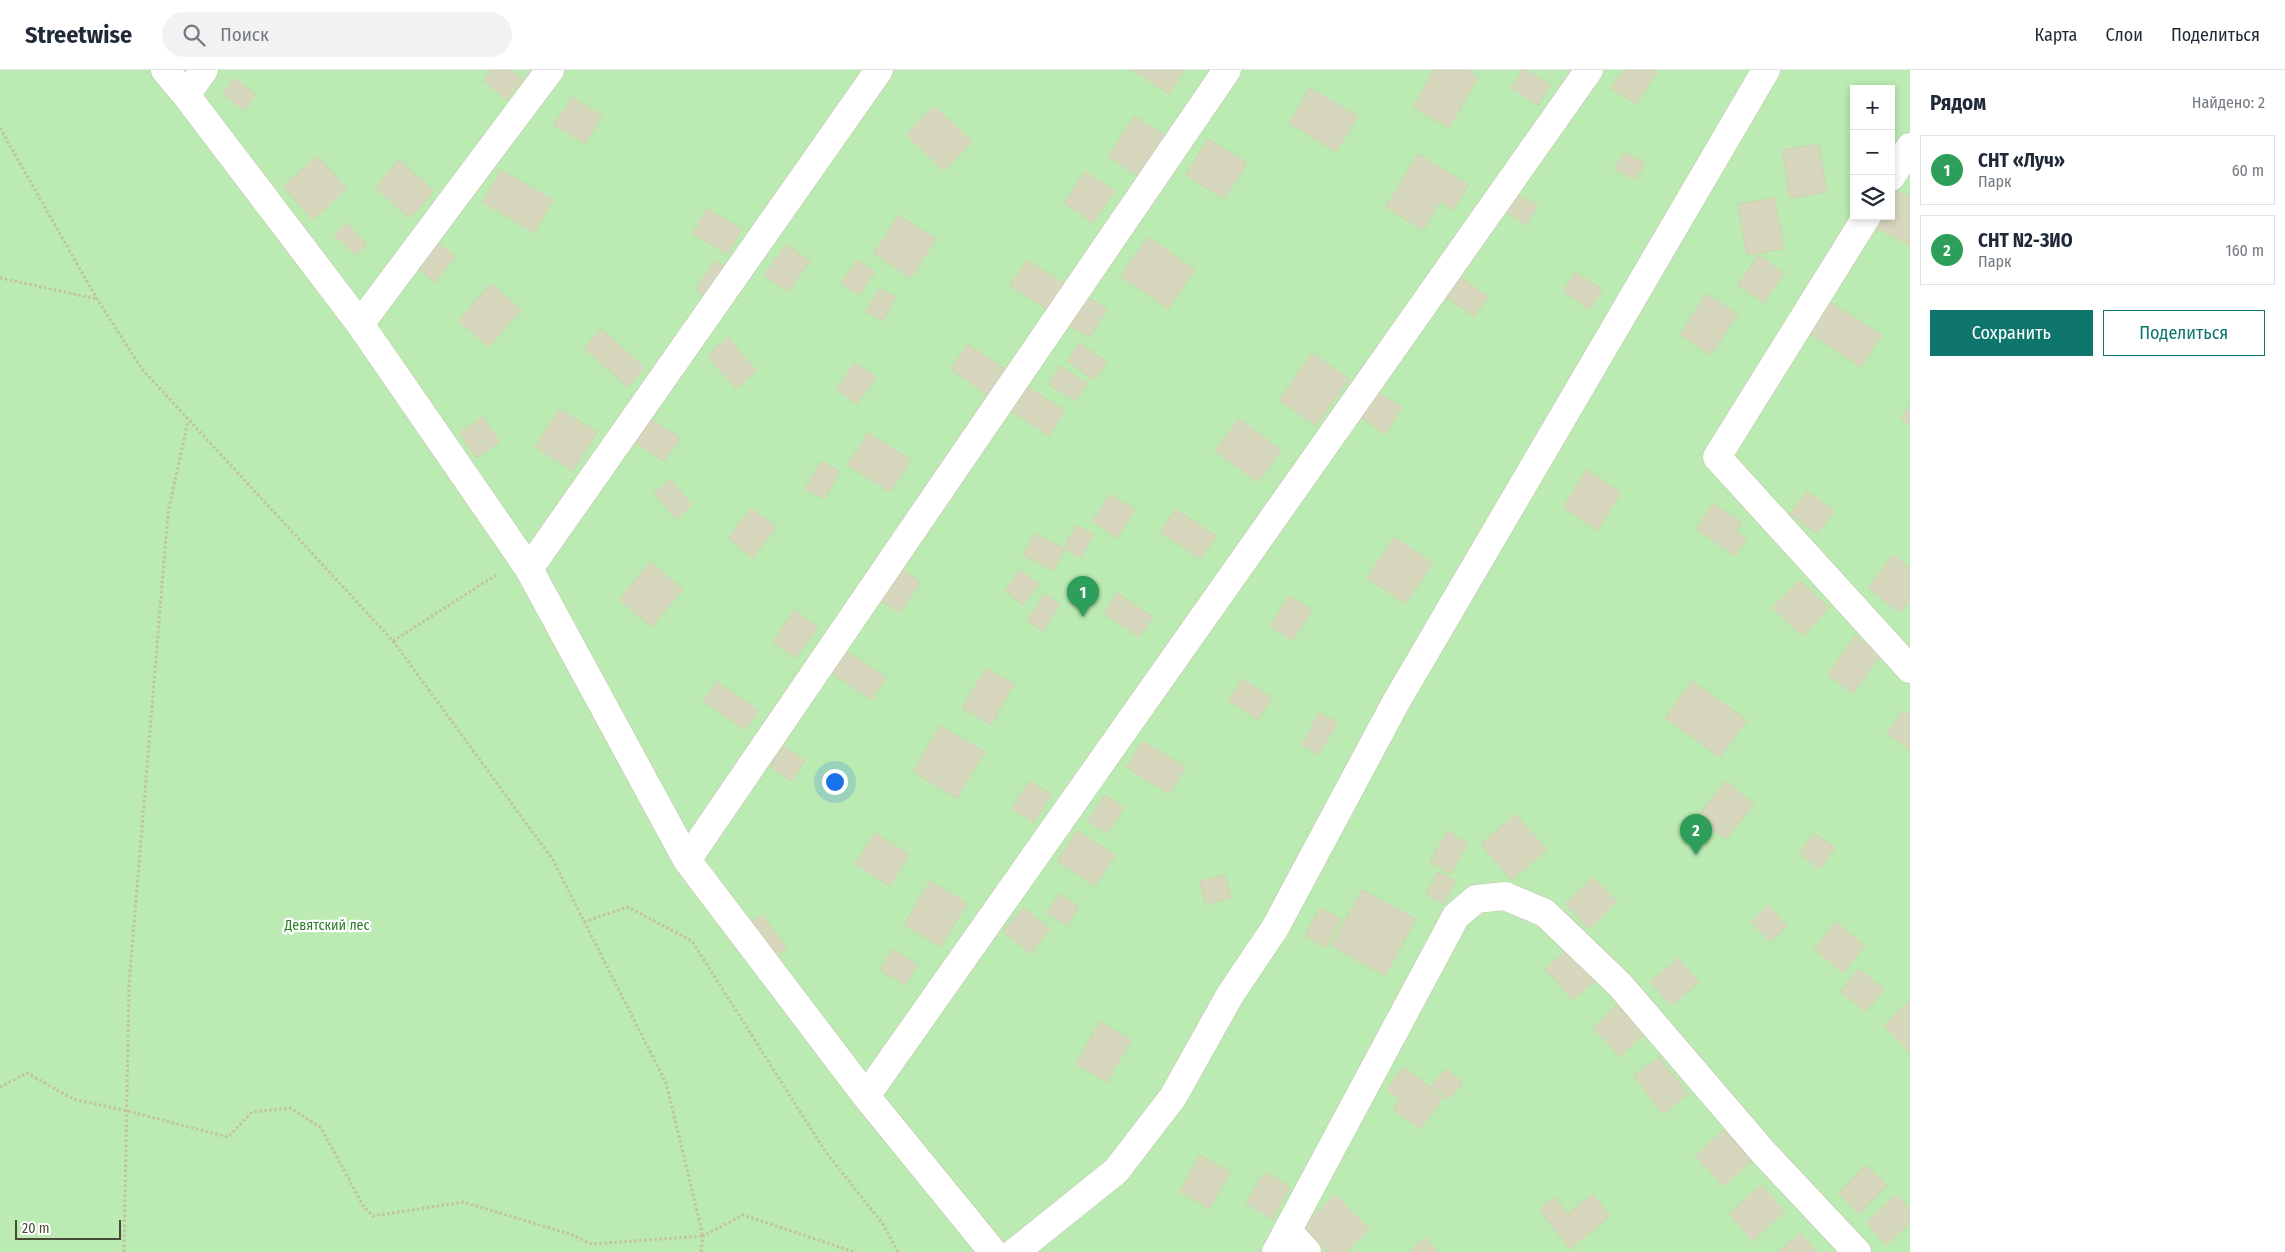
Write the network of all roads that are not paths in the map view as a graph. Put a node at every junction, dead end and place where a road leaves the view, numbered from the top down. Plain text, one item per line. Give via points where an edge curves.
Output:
1 (165, 70) edge
2 (204, 70) edge
3 (550, 70) edge
4 (879, 70) edge
5 (1227, 70) edge
6 (1589, 70) edge
7 (1766, 70) edge
8 (186, 94) junction
9 (1910, 147) edge
10 (1892, 175) edge
11 (1865, 220) edge
12 (360, 324) junction
13 (529, 569) junction
14 (1910, 669) edge
15 (687, 860) junction
16 (866, 1096) junction
17 (1282, 1242) edge
18 (993, 1252) edge
19 (1016, 1252) edge
20 (1307, 1252) edge
21 (1857, 1252) edge

1 - 8 lane
2 - 8 lane
3 - 12 lane
4 - 13 lane
5 - 15 lane
6 - 16 lane
7 - 19 lane via 1396,702 1275,928 1230,995 1173,1097 1116,1171
8 - 12 lane
9 - 10 lane
11 - 14 lane via 1717,457
12 - 13 lane
13 - 15 lane
15 - 16 lane
16 - 18 lane
17 - 20 lane
17 - 21 lane via 1456,916 1476,898 1505,896 1545,913 1620,985 1764,1153

